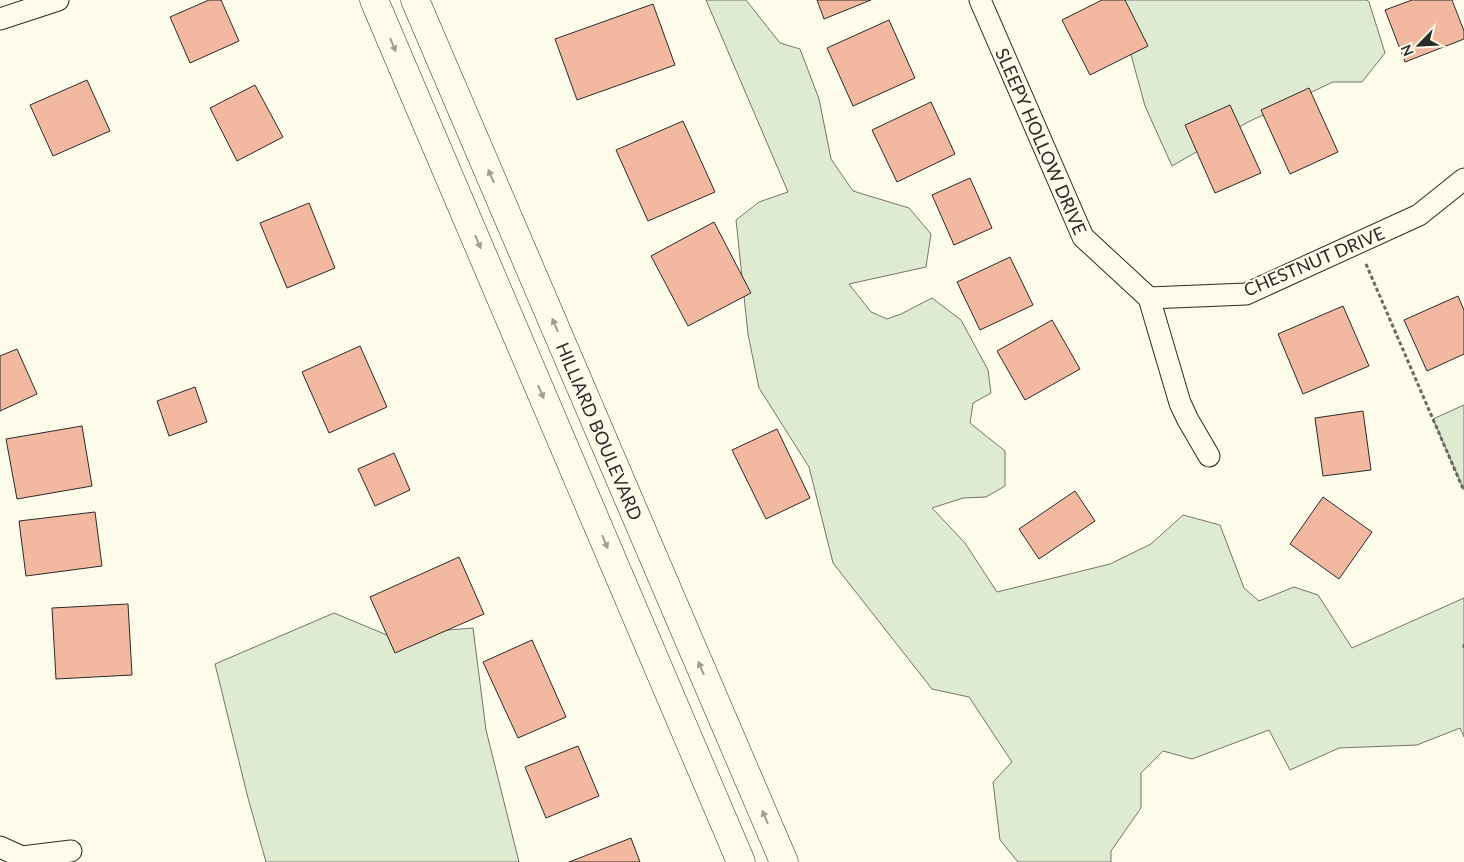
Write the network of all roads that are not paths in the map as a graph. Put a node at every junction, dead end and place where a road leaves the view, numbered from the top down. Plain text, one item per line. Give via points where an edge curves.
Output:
1 (58, 0) edge
2 (374, 0) edge
3 (415, 0) edge
4 (980, 0) edge
5 (0, 19) edge
6 (1464, 179) edge
7 (1149, 298) junction
8 (1209, 456) dead end
9 (0, 847) edge
10 (71, 851) dead end
11 (741, 862) edge
12 (784, 862) edge

1 - 5 street
2 -> 11 main road
12 -> 3 main road, HILLIARD BOULEVARD
4 - 7 street, SLEEPY HOLLOW DRIVE via 1083,237
6 - 7 street, CHESTNUT DRIVE via 1419,216 1246,294
7 - 8 street via 1180,403
9 - 10 street via 22,857

